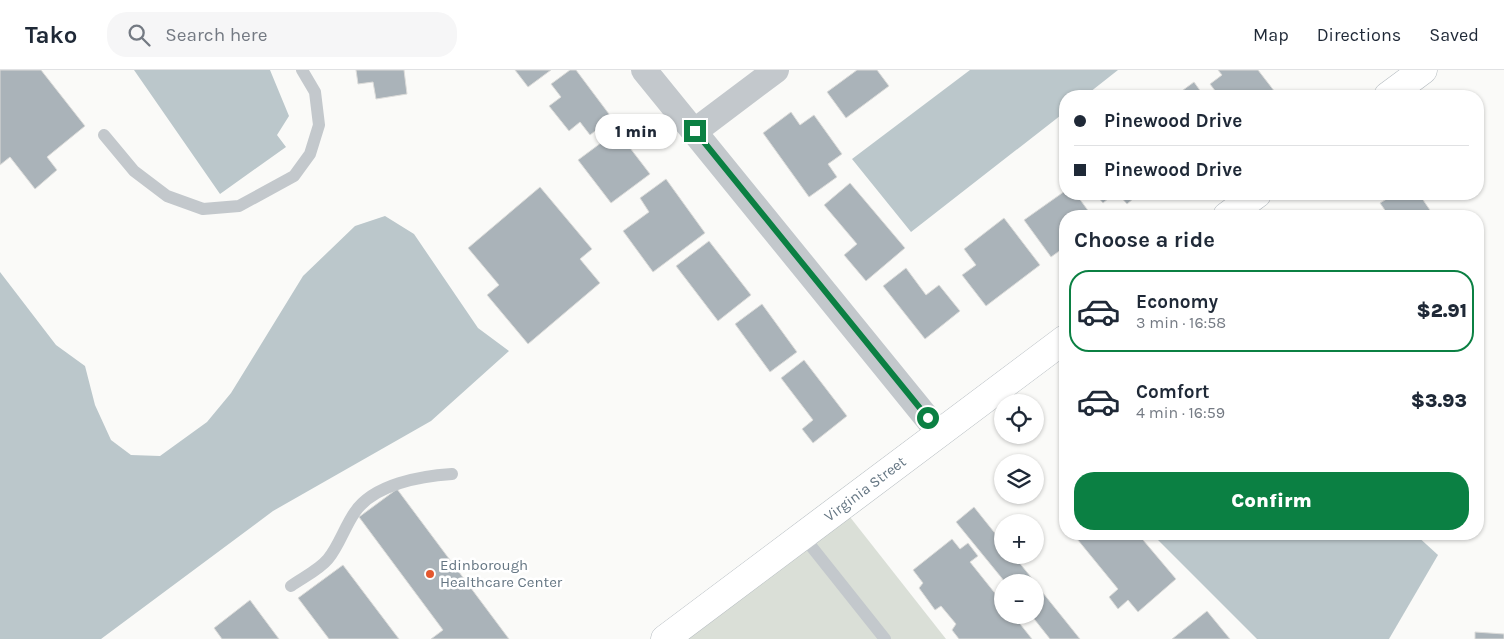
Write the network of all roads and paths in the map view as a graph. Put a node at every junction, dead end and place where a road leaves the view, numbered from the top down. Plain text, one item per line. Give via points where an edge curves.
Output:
1 (302, 70) edge
2 (644, 70) edge
3 (776, 70) edge
4 (1423, 70) edge
5 (1396, 90) edge
6 (695, 131) junction
7 (104, 135) dead end
8 (1249, 200) edge
9 (1235, 210) edge
10 (1059, 344) edge
11 (940, 434) junction
12 (452, 474) dead end
13 (802, 536) junction
14 (291, 586) dead end
15 (664, 639) edge
16 (885, 639) edge

1 - 7 lane via 315,92 319,125 310,154 294,176 239,206 203,209 166,196 134,171
2 - 6 street
3 - 6 street
4 - 5 street
6 - 11 street
8 - 9 street
10 - 11 street, Virginia Street
11 - 13 street, Virginia Street
12 - 14 lane via 402,482 370,498 356,510 328,559
13 - 15 street, Virginia Street
13 - 16 lane

